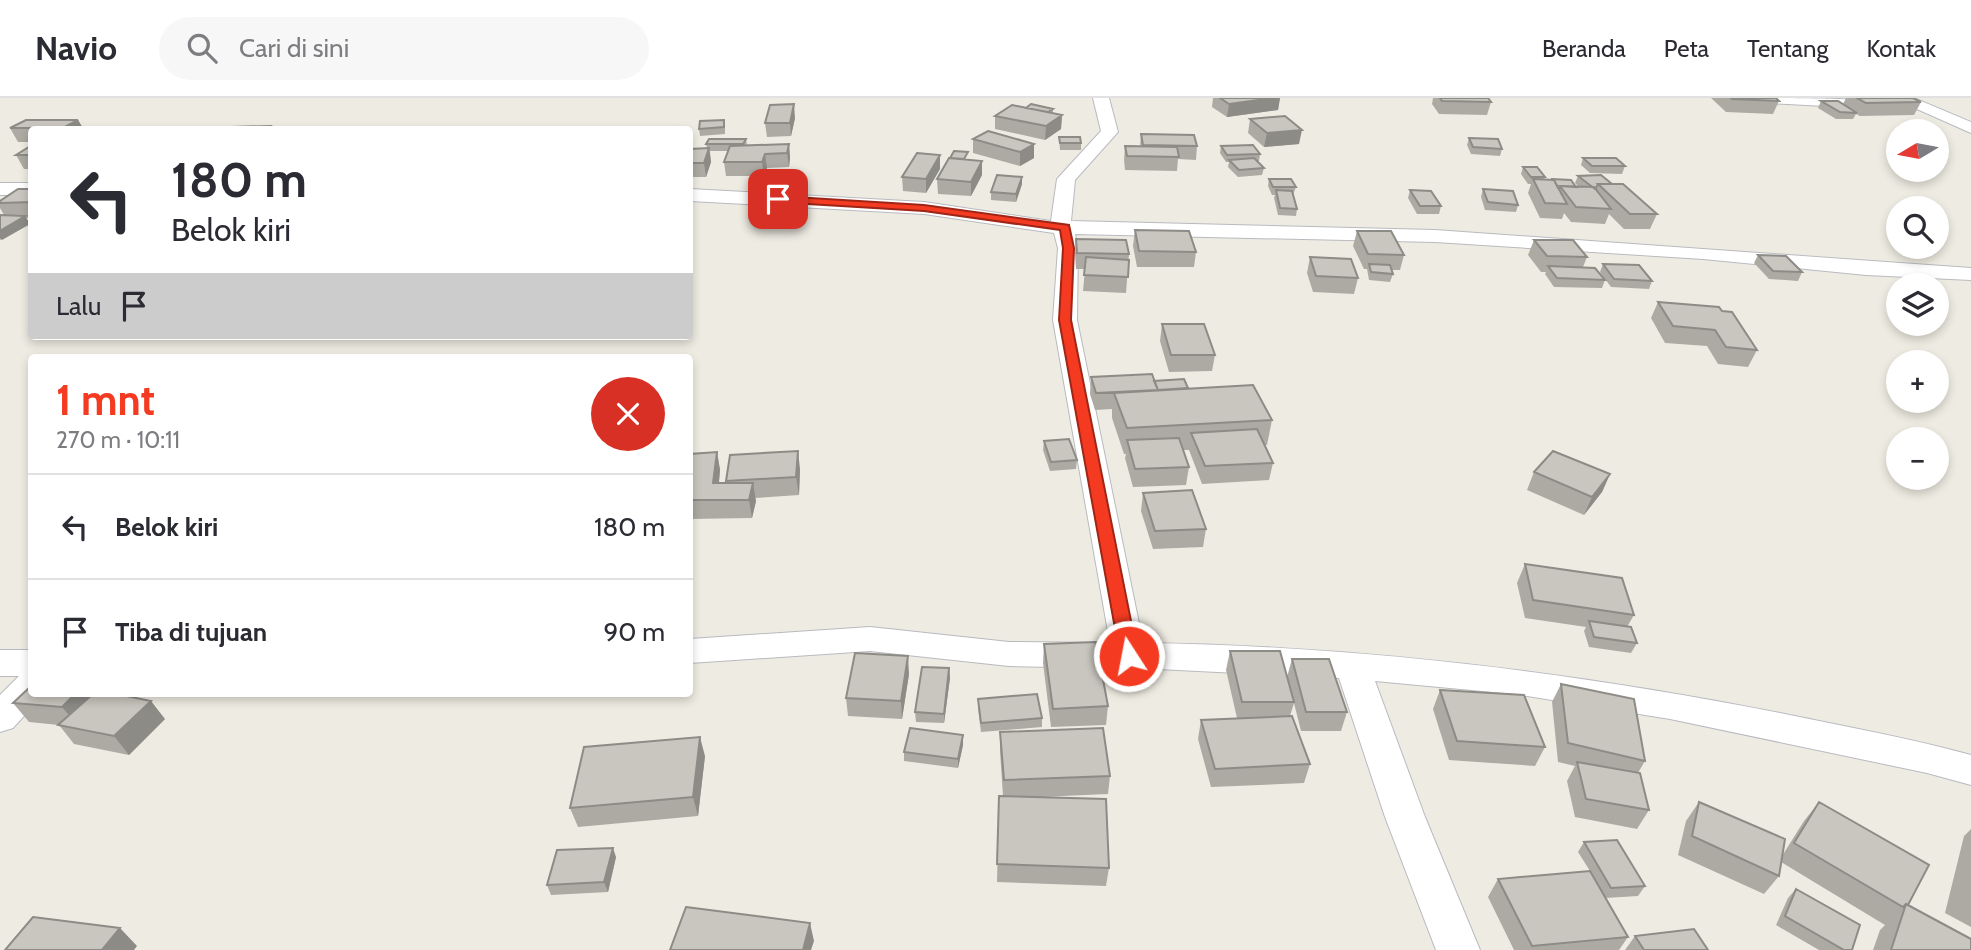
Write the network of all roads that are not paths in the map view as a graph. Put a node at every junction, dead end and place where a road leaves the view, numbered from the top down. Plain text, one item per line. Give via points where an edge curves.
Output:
1 (1101, 98) edge
2 (1766, 98) edge
3 (1900, 98) edge
4 (1918, 106) junction
5 (1971, 128) edge
6 (0, 189) edge
7 (28, 189) edge
8 (693, 195) edge
9 (1065, 228) junction
10 (1971, 274) edge
11 (693, 651) edge
12 (1129, 656) junction
13 (0, 663) edge
14 (28, 663) edge
15 (1352, 666) junction
16 (28, 688) edge
17 (0, 718) edge
18 (1971, 770) edge
19 (1458, 950) edge

1 - 9 street via 1110,132 1066,179 1060,216
2 - 4 street
3 - 4 street
4 - 5 street
6 - 7 street
8 - 9 street via 924,208
9 - 10 street via 1435,236
9 - 12 street via 1065,320
11 - 12 street via 870,639 1009,654
12 - 15 street
13 - 14 street
15 - 18 street via 1514,681 1670,705
15 - 19 street
16 - 17 street

